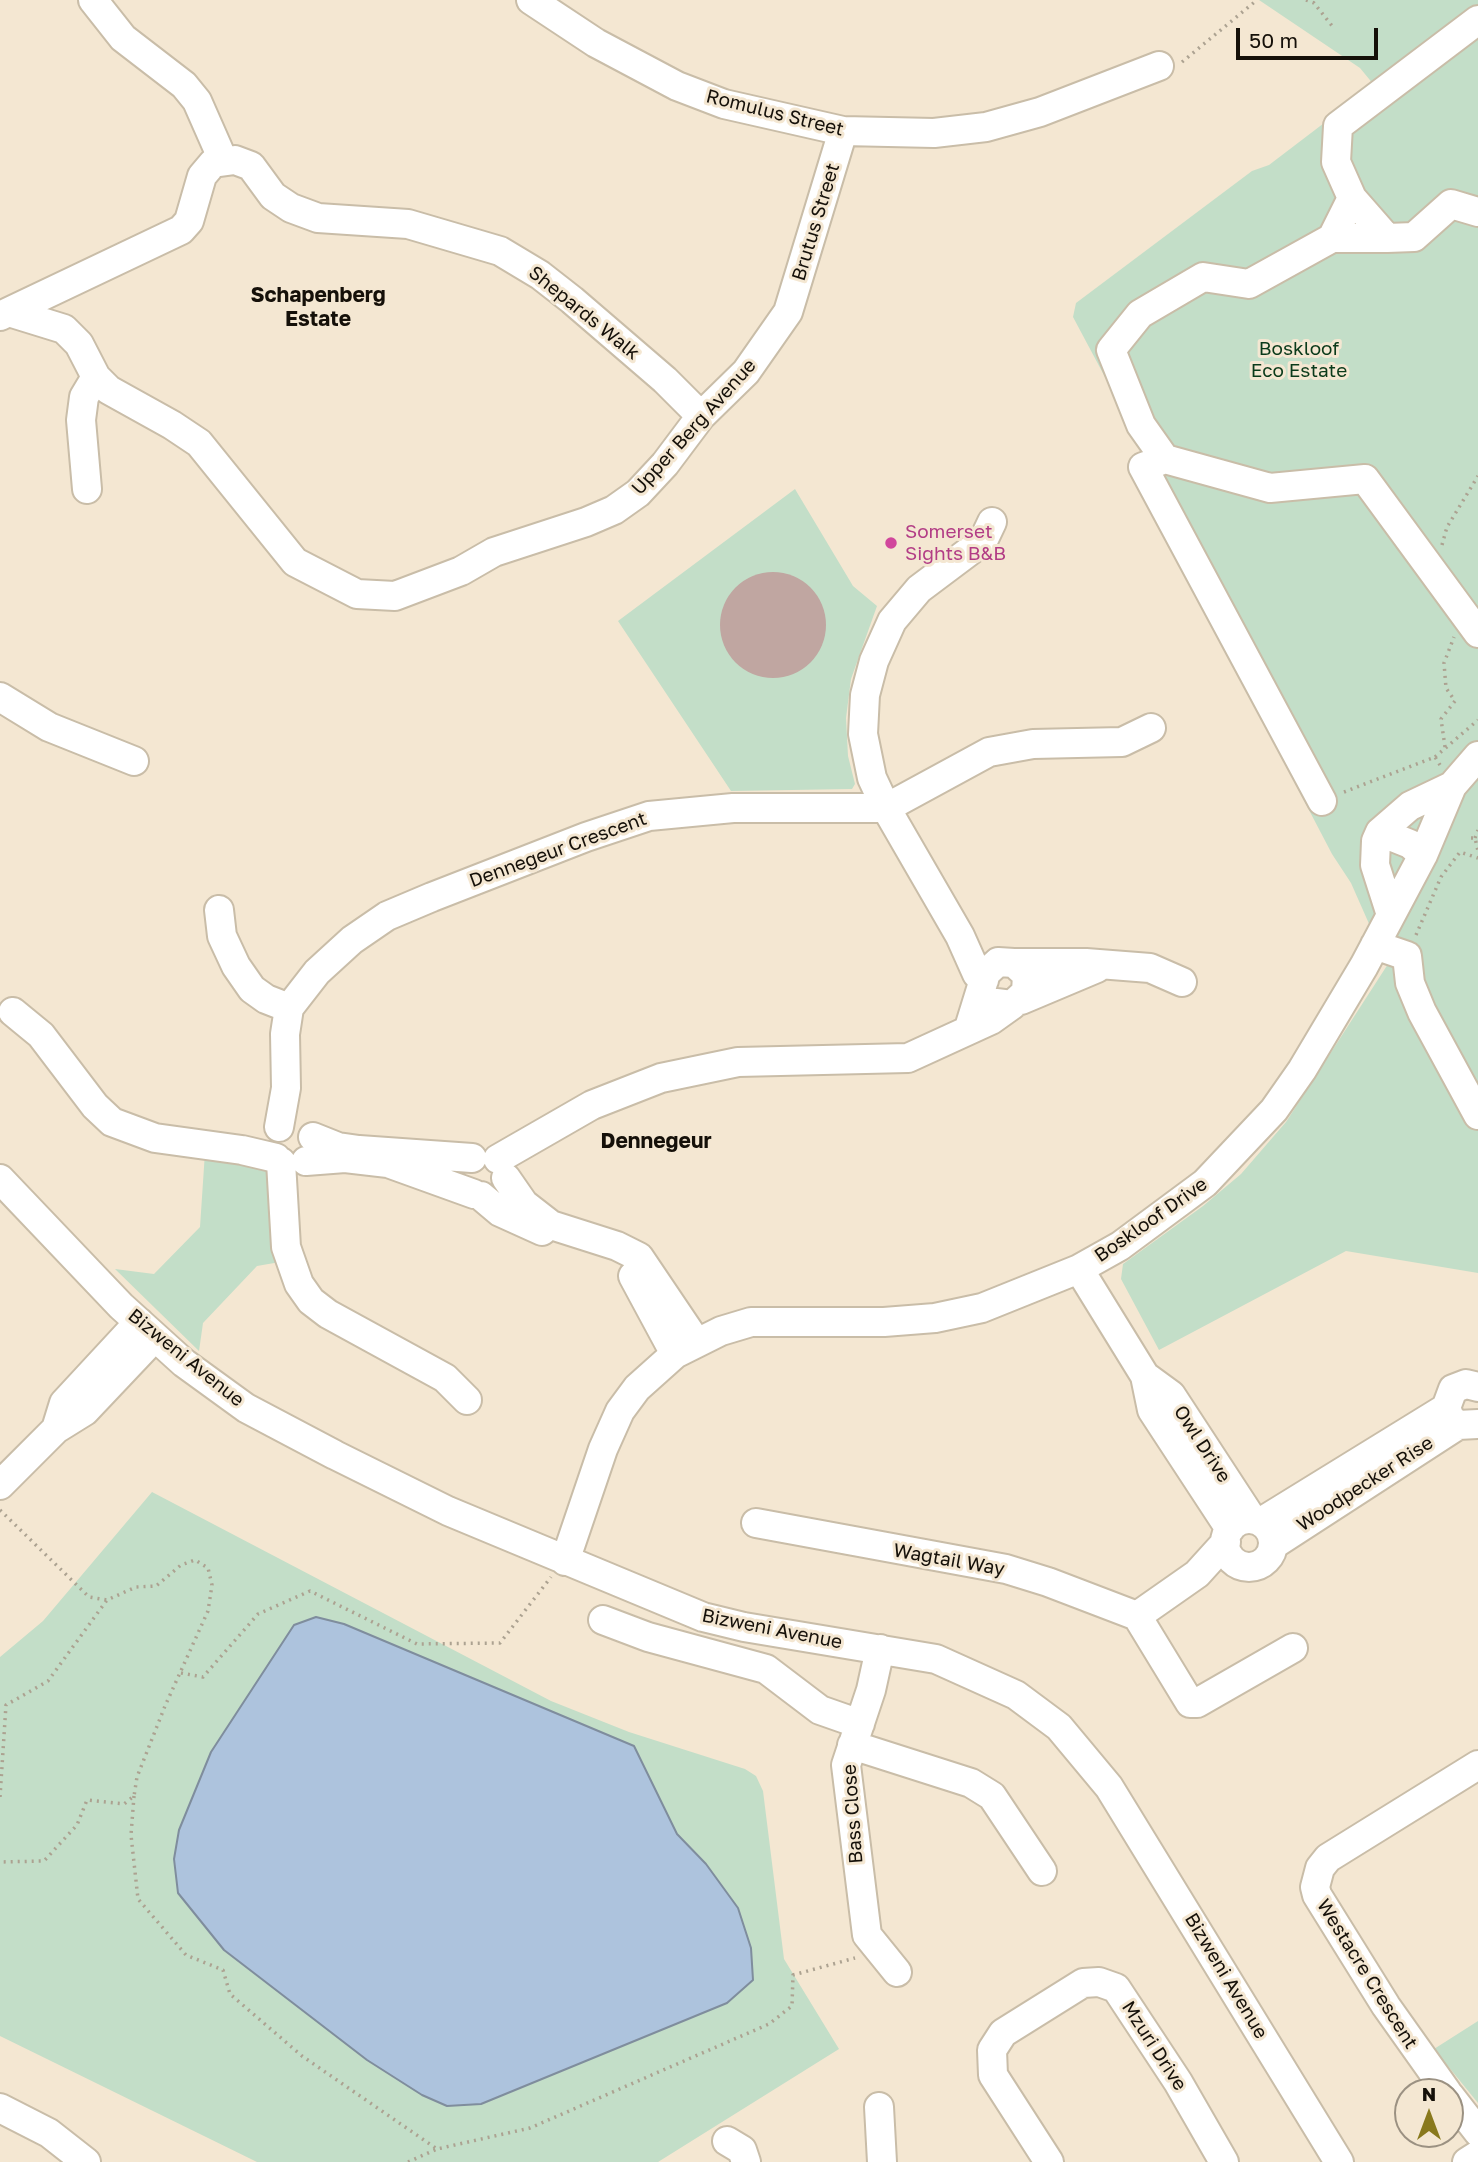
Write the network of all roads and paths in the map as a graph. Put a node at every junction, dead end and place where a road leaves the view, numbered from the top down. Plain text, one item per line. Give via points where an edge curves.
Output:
1 (93, 0) edge
2 (531, 0) edge
3 (1257, 0) edge
4 (1306, 0) edge
5 (1478, 20) edge
6 (1333, 27) dead end
7 (1159, 66) joint
8 (843, 131) junction
9 (223, 160) junction
10 (1352, 198) junction
11 (1478, 212) edge
12 (1332, 238) junction
13 (1387, 238) junction
14 (3, 306) edge
15 (788, 312) joint
16 (96, 377) junction
17 (701, 416) junction
18 (1166, 459) junction
19 (86, 489) dead end
20 (992, 522) dead end
21 (1478, 633) edge
22 (0, 697) edge
23 (1478, 720) edge
24 (1151, 728) dead end
25 (1478, 756) edge
26 (1435, 757) junction
27 (134, 761) dead end
28 (1452, 786) junction
29 (1322, 801) joint
30 (887, 808) junction
31 (1478, 830) edge
32 (1380, 832) junction
33 (1478, 851) edge
34 (1423, 855) junction
35 (1478, 858) edge
36 (219, 910) dead end
37 (1391, 915) junction
38 (960, 936) junction
39 (1375, 945) junction
40 (1407, 956) junction
41 (1010, 962) junction
42 (1103, 965) junction
43 (1182, 982) dead end
44 (984, 984) junction
45 (1016, 1002) junction
46 (289, 1009) junction
47 (13, 1012) dead end
48 (969, 1028) junction
49 (1478, 1115) edge
50 (290, 1151) junction
51 (492, 1165) junction
52 (0, 1179) edge
53 (478, 1195) junction
54 (633, 1263) junction
55 (1080, 1269) junction
56 (147, 1330) junction
57 (686, 1348) junction
58 (1478, 1387) edge
59 (467, 1401) dead end
60 (1461, 1419) edge
61 (0, 1485) edge
62 (0, 1510) edge
63 (756, 1523) dead end
64 (1247, 1537) junction
65 (565, 1561) junction
66 (107, 1600) junction
67 (1136, 1616) junction
68 (603, 1620) dead end
69 (1293, 1648) dead end
70 (880, 1649) junction
71 (181, 1672) junction
72 (856, 1734) junction
73 (1478, 1765) edge
74 (134, 1796) junction
75 (0, 1797) edge
76 (0, 1862) edge
77 (1042, 1871) dead end
78 (888, 1962) joint
79 (1437, 2078) edge
80 (879, 2106) dead end
81 (0, 2108) edge
82 (1464, 2114) edge
83 (1478, 2132) edge
84 (727, 2141) dead end
85 (437, 2149) junction
86 (1478, 2155) edge
87 (86, 2162) edge
88 (408, 2162) edge
89 (746, 2162) edge
90 (882, 2162) edge
91 (1049, 2162) edge
92 (1224, 2162) edge
93 (1339, 2162) edge
94 (1468, 2162) edge

1 - 9 street via 123,38 198,101
2 - 8 street, Romulus Street via 596,43 677,86 724,104
3 - 7 path via 1181,62
4 - 6 path via 1314,3
5 - 10 street via 1338,127 1336,162
7 - 8 street, Romulus Street via 1040,112 986,127 934,133
8 - 15 street, Brutus Street
9 - 14 street via 213,163 202,176 189,221 181,230
9 - 17 street, Shepards Walk via 251,166 273,196 318,218 408,225 500,251 572,300
10 - 12 street
10 - 13 street
11 - 13 street via 1451,204 1414,237
12 - 13 street
12 - 18 street via 1249,284 1203,277 1140,314 1111,350 1141,425
14 - 16 street, Upper Berg Avenue via 64,329 79,344
15 - 17 street, Upper Berg Avenue via 746,372
16 - 17 street, Upper Berg Avenue via 109,390 199,443 295,562 357,594 381,598 416,590 494,552 614,510 665,464
16 - 19 street via 84,397 80,421
18 - 21 street via 1270,488 1366,479
18 - 29 street via 1143,467
20 - 30 street via 983,541 910,599 892,621 874,661 865,695 863,734 872,778
22 - 27 street via 49,727
23 - 26 path
24 - 30 street via 1122,742 1033,744 989,752
25 - 28 street
26 - 28 path
26 - 29 path
28 - 32 street via 1410,806
28 - 34 street, Boskloof Drive
30 - 38 street
30 - 46 street, Dennegeur Crescent via 733,808 649,816 625,823 387,916 317,972
31 - 33 path via 1473,838
32 - 34 street
32 - 37 street via 1375,865
34 - 37 street, Boskloof Drive
35 - 40 path via 1460,852 1441,877
36 - 46 street via 222,936 236,967 253,989
37 - 39 street, Boskloof Drive
38 - 41 street
38 - 44 street
39 - 40 street
39 - 55 street, Boskloof Drive via 1302,1070 1243,1144 1205,1184
40 - 49 street via 1409,983
41 - 42 street
41 - 44 street via 991,967
41 - 45 street via 1027,975 1028,984
42 - 43 street via 1157,969
42 - 45 street
44 - 45 street via 995,1002
44 - 48 street
45 - 48 street via 991,1020
46 - 50 street via 285,1034
47 - 50 street via 41,1035 111,1122 155,1138 242,1150
48 - 51 street via 908,1058 738,1062 661,1078 592,1105
50 - 51 street via 348,1148
50 - 53 street via 388,1163
50 - 59 street via 286,1247 299,1284 311,1301 446,1378
51 - 53 street via 495,1194
51 - 53 street via 463,1177
51 - 54 street via 524,1204 551,1225 617,1246
52 - 56 street, Bizweni Avenue
53 - 54 street via 500,1212 552,1235
54 - 57 street
55 - 57 street, Boskloof Drive via 982,1308 935,1318 751,1322
55 - 64 street, Owl Drive via 1145,1376 1171,1395
56 - 61 street via 64,1403 56,1429
56 - 65 street, Bizweni Avenue via 246,1408 448,1511
57 - 65 street, Boskloof Drive via 638,1388 620,1411
58 - 60 street, Woodpecker Rise via 1466,1384 1453,1389
60 - 64 street, Woodpecker Rise
62 - 66 path via 89,1597
63 - 67 street, Wagtail Way via 1006,1569
64 - 67 street, Woodpecker Rise
65 - 70 street, Bizweni Avenue via 703,1617
65 - 71 path via 500,1643 417,1644 310,1591 258,1614 204,1677
66 - 71 path via 136,1587 156,1586 181,1564 195,1560 208,1568 212,1585 208,1611
66 - 75 path via 48,1681 6,1705
67 - 69 street via 1187,1701 1197,1703
68 - 72 street via 766,1669
70 - 72 street, Bass Close
70 - 93 street, Bizweni Avenue via 936,1659 1016,1695 1059,1727 1086,1756 1110,1787
71 - 74 path via 137,1777
72 - 77 street via 992,1796
72 - 78 street, Bass Close via 846,1765 863,1918 867,1935
73 - 79 street, Westacre Crescent via 1328,1858 1315,1887 1385,2006
74 - 76 path via 124,1804 87,1800 77,1825 44,1861
74 - 85 path via 131,1835 138,1899 186,1955 223,1970 230,1994 302,2056
78 - 85 path via 793,1975 792,2006 769,2024 530,2128
80 - 90 street
81 - 87 street via 48,2133
82 - 83 street
84 - 89 street via 742,2150
85 - 88 path
86 - 94 street
91 - 92 street, Mzuri Drive via 993,2075 992,2050 1003,2033 1083,1983 1099,1982 1116,1987

